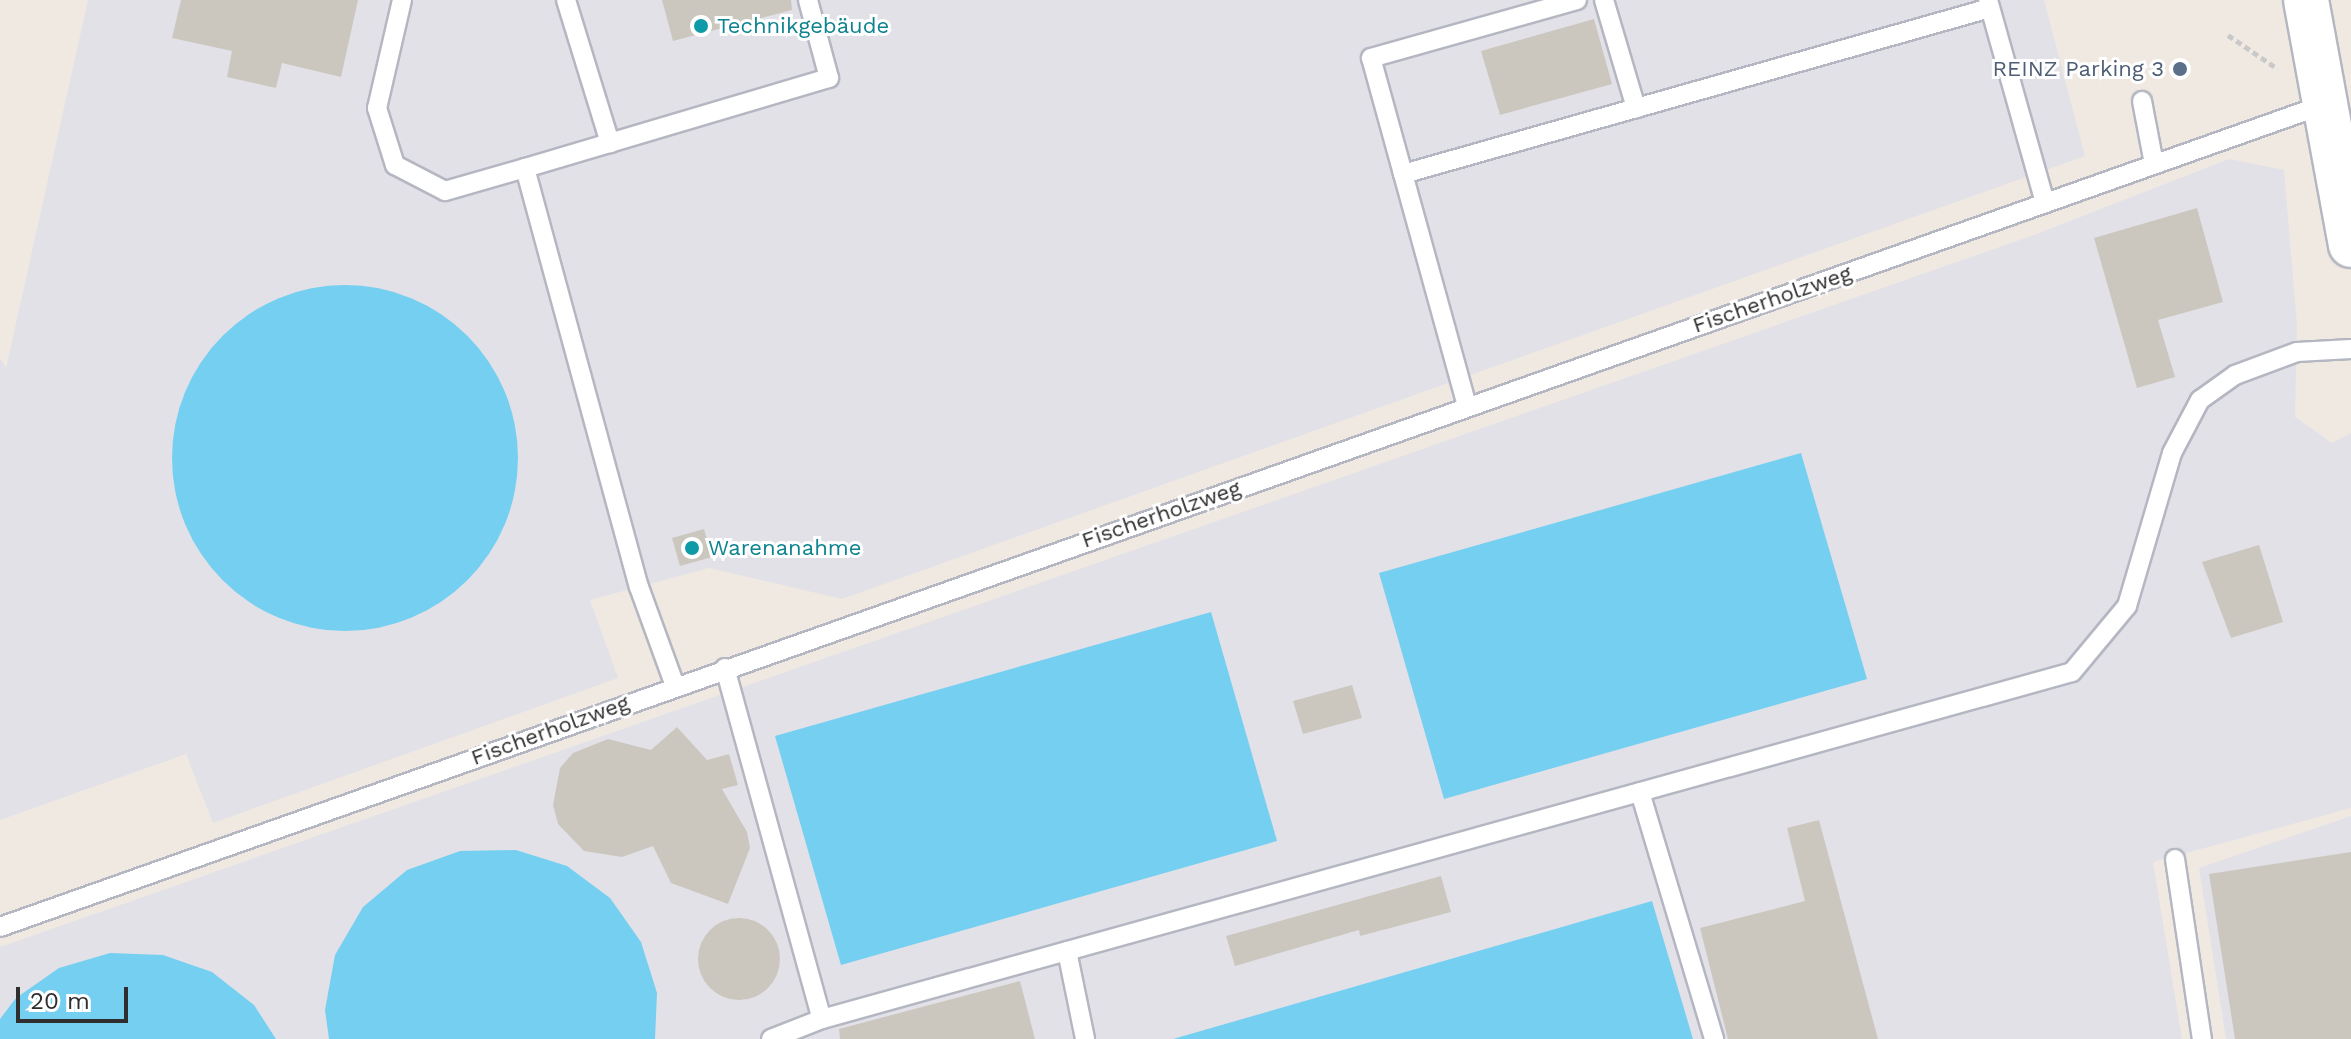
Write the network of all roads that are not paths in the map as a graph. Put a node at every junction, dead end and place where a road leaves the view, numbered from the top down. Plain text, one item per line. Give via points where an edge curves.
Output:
1 (402, 0) edge
2 (566, 0) edge
3 (808, 0) edge
4 (1577, 0) edge
5 (1604, 0) edge
6 (2306, 0) edge
7 (1989, 4) edge
8 (2142, 101) dead end
9 (2322, 105) junction
10 (1636, 108) junction
11 (610, 143) junction
12 (2154, 164) junction
13 (525, 168) junction
14 (1403, 174) junction
15 (2045, 203) junction
16 (2351, 245) edge
17 (2351, 349) edge
18 (1467, 406) junction
19 (725, 668) junction
20 (675, 686) junction
21 (1640, 792) junction
22 (2175, 859) dead end
23 (0, 927) edge
24 (1067, 951) junction
25 (822, 1019) junction
26 (771, 1039) edge
27 (1085, 1039) edge
28 (1714, 1039) edge
29 (2202, 1039) edge

1 - 13 lane via 377,108 395,165 445,191
2 - 11 lane
3 - 11 lane via 829,78
4 - 14 lane via 1371,58
5 - 10 lane
6 - 9 street
7 - 10 lane
7 - 15 lane
8 - 12 lane
9 - 12 lane, Fischerholzweg
9 - 16 street
10 - 14 lane
11 - 13 lane
12 - 15 lane, Fischerholzweg
13 - 20 lane
14 - 18 lane
15 - 18 lane, Fischerholzweg
17 - 21 lane via 2297,352 2235,375 2200,400 2172,453 2127,606 2072,672
18 - 19 lane, Fischerholzweg
19 - 20 lane, Fischerholzweg
19 - 25 lane
20 - 23 lane, Fischerholzweg
21 - 24 lane
21 - 28 lane
22 - 29 lane
24 - 25 lane
24 - 27 lane
25 - 26 lane

